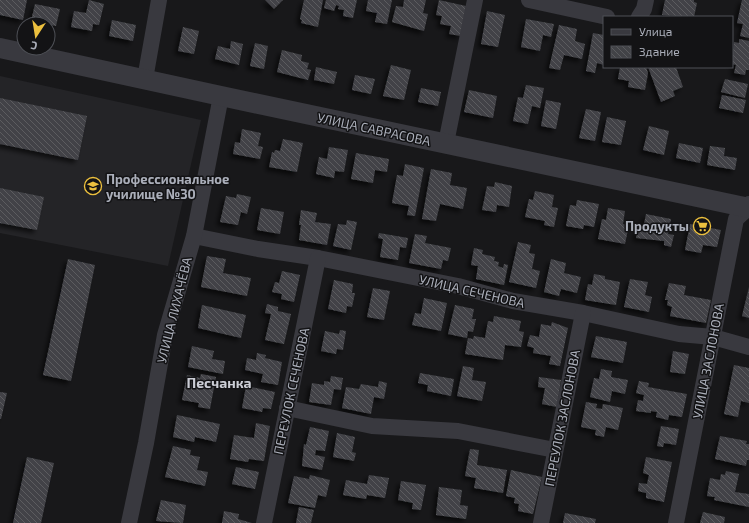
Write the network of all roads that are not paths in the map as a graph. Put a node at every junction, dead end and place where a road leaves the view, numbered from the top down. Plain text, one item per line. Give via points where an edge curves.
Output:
1 (159, 0) edge
2 (475, 0) edge
3 (529, 0) edge
4 (646, 0) edge
5 (603, 16) edge
6 (640, 16) edge
7 (0, 48) edge
8 (145, 79) junction
9 (221, 96) junction
10 (446, 144) junction
11 (749, 206) edge
12 (194, 236) junction
13 (318, 258) junction
14 (583, 313) junction
15 (713, 337) junction
16 (749, 347) edge
17 (287, 408) junction
18 (555, 450) junction
19 (128, 523) edge
20 (264, 523) edge
21 (541, 523) edge
22 (676, 523) edge

1 - 8 street
2 - 10 street
3 - 5 street
4 - 6 street
7 - 8 street, УЛИЦА САВРАСОВА
8 - 9 street, УЛИЦА САВРАСОВА
9 - 10 street, УЛИЦА САВРАСОВА
9 - 12 street, УЛИЦА ЛИХАЧЁВА
10 - 11 street, УЛИЦА САВРАСОВА
11 - 15 street, УЛИЦА ЗАСЛОНОВА via 736,218
12 - 13 street, УЛИЦА СЕЧЕНОВА
12 - 19 street, УЛИЦА ЛИХАЧЁВА via 165,334 146,443
13 - 14 street, УЛИЦА СЕЧЕНОВА via 458,286 513,301
13 - 17 street, ПЕРЕУЛОК СЕЧЕНОВА
14 - 15 street, УЛИЦА СЕЧЕНОВА via 679,334
14 - 18 street, ПЕРЕУЛОК ЗАСЛОНОВА
15 - 16 street, УЛИЦА СЕЧЕНОВА
15 - 22 street, УЛИЦА ЗАСЛОНОВА
17 - 18 street via 372,426 458,431
17 - 20 street, ПЕРЕУЛОК СЕЧЕНОВА
18 - 21 street, ПЕРЕУЛОК ЗАСЛОНОВА

